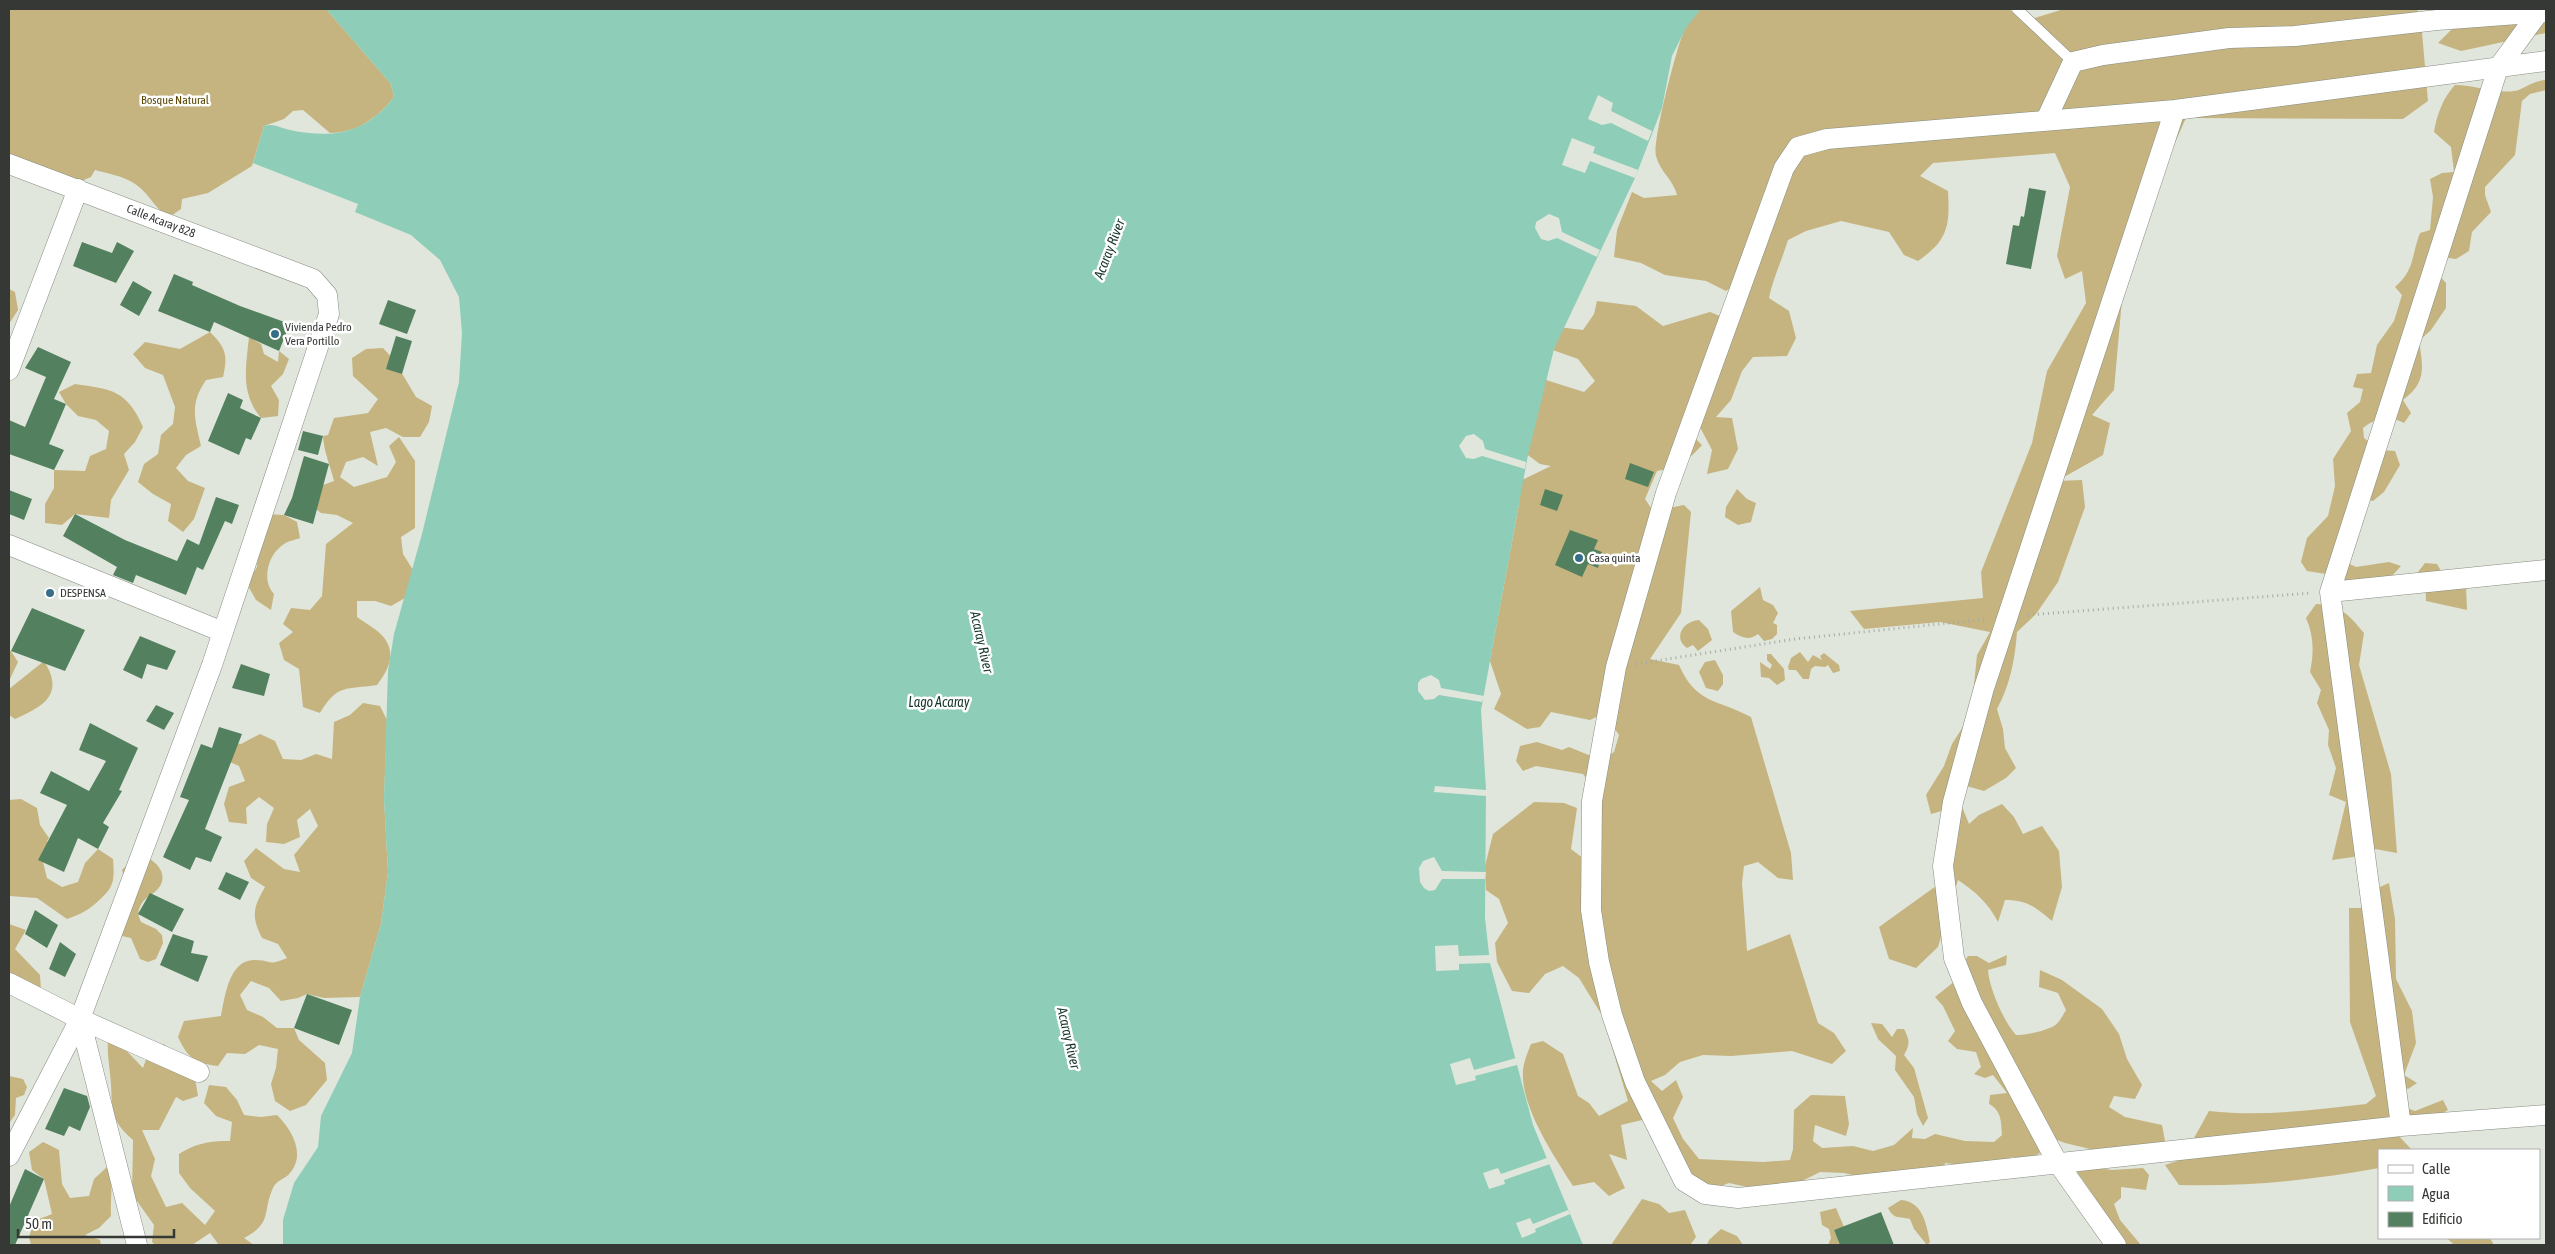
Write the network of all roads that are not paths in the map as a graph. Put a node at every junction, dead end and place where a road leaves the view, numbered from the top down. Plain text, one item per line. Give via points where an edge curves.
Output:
1 (2017, 9) edge
2 (2543, 12) edge
3 (2073, 62) junction
4 (2546, 62) edge
5 (2498, 68) junction
6 (2175, 110) junction
7 (2046, 120) junction
8 (9, 164) edge
9 (78, 189) junction
10 (9, 370) edge
11 (9, 545) edge
12 (2546, 570) edge
13 (2330, 592) junction
14 (223, 632) junction
15 (9, 983) edge
16 (80, 1019) junction
17 (200, 1072) dead end
18 (2546, 1115) edge
19 (2401, 1126) junction
20 (9, 1156) edge
21 (2057, 1162) junction
22 (137, 1245) edge
23 (2116, 1245) edge

1 - 3 lane
2 - 3 street via 2296,36 2229,38
2 - 5 street
3 - 7 street
4 - 5 street
5 - 6 street
5 - 13 street
6 - 7 street
6 - 21 street via 1984,688 1954,802 1943,866 1954,958 1972,1003
7 - 21 street via 1827,139 1798,147 1784,168 1666,493 1616,667 1592,801 1591,910 1612,1015 1635,1082 1684,1180 1705,1194 1738,1198
8 - 9 street, Calle Acaray 828
9 - 10 street
9 - 14 street, Calle Acaray 828 via 313,279 327,295 329,314
11 - 14 street
12 - 13 street
13 - 19 street
14 - 16 street
15 - 16 street
16 - 17 street
16 - 20 street
16 - 22 street
18 - 19 street
19 - 21 street
21 - 23 street

